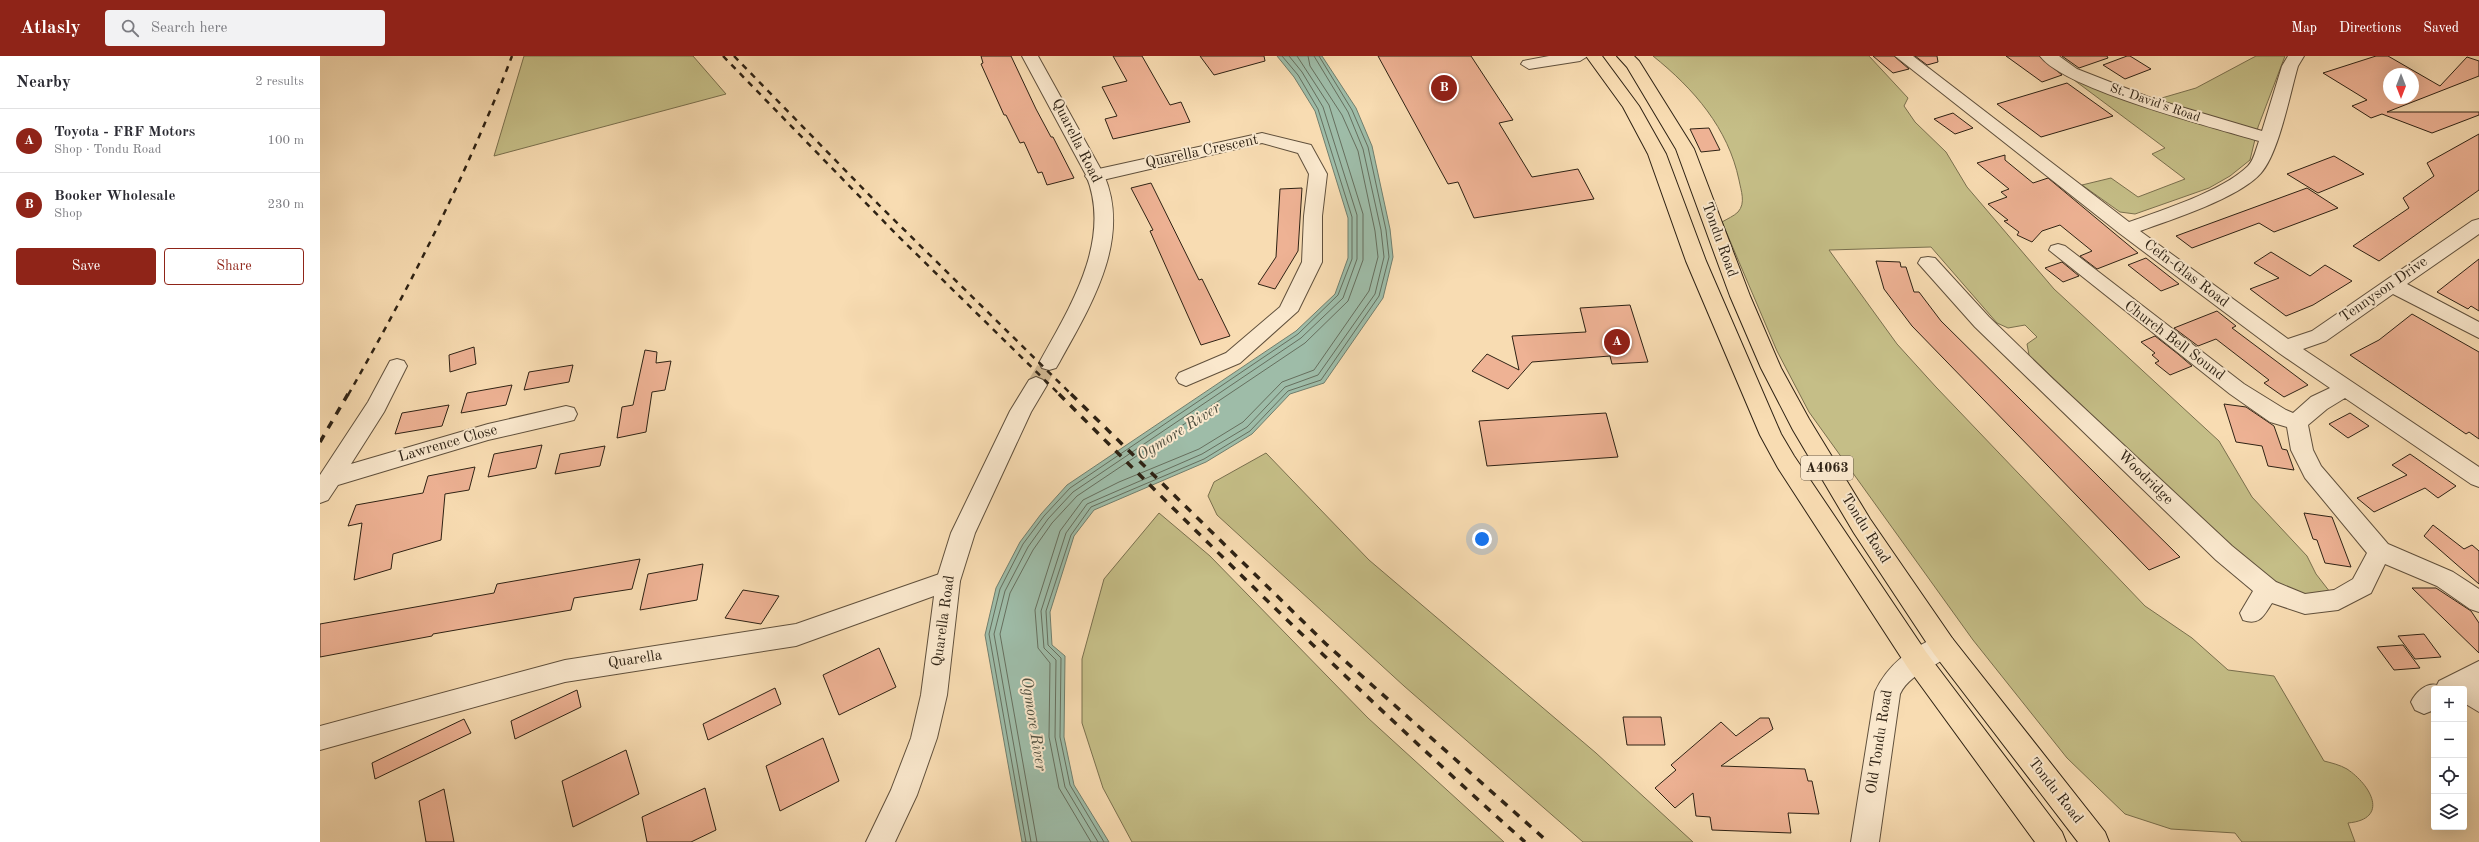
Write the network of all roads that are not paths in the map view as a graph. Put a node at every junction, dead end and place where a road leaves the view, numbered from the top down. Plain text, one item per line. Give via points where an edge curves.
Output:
1 (1030, 56) edge
2 (1580, 56) edge
3 (1594, 56) edge
4 (1625, 56) edge
5 (1903, 56) edge
6 (2048, 56) edge
7 (2296, 56) edge
8 (1529, 64) dead end
9 (2268, 138) junction
10 (1094, 176) junction
11 (2479, 225) edge
12 (2126, 229) junction
13 (2058, 250) dead end
14 (1928, 263) dead end
15 (2392, 286) junction
16 (2479, 331) edge
17 (2286, 348) junction
18 (1049, 364) tunnel mouth
19 (397, 366) dead end
20 (1186, 378) dead end
21 (1036, 386) tunnel mouth
22 (2345, 389) junction
23 (566, 414) dead end
24 (2297, 422) junction
25 (2479, 478) edge
26 (326, 486) edge
27 (2380, 551) junction
28 (948, 581) junction
29 (2267, 589) junction
30 (2479, 602) edge
31 (2252, 613) dead end
32 (1943, 646) junction
33 (1917, 660) junction
34 (2463, 681) edge
35 (2479, 700) edge
36 (320, 738) edge
37 (880, 842) edge
38 (1865, 842) edge
39 (2052, 842) edge
40 (2095, 842) edge

1 - 10 street, Quarella Road
2 - 8 street
3 - 33 main road, Tondu Road / A4063 via 1631,106 1657,154 1696,261 1771,435 1786,462
4 - 32 main road, Tondu Road / A4063 via 1685,149 1740,296 1771,368 1801,424 1862,526
5 - 12 street, Cefn-Glas Road
6 - 9 street, St. David's Road via 2071,72 2145,102
7 - 9 street via 2290,66
9 - 12 street via 2255,168 2227,188
10 - 18 street, Quarella Road via 1100,186 1105,236 1089,285
10 - 20 street, Quarella Crescent via 1262,138 1305,149 1318,174 1313,216 1312,262 1288,311 1233,358
11 - 15 street, Tennyson Drive
12 - 17 street, Cefn-Glas Road
13 - 24 street, Church Bell Sound via 2237,389 2278,416
14 - 29 street, Woodridge via 1982,322 2042,380 2224,553
15 - 16 street
15 - 17 street, Tennyson Drive via 2319,336
17 - 22 street, Cefn-Glas Road
19 - 26 street, Lawrence Close via 376,406
21 - 28 street, Quarella Road via 1021,411 963,533
22 - 24 street via 2319,403
22 - 25 street, Cefn-Glas Road
23 - 26 street, Lawrence Close via 488,432
24 - 27 street via 2302,450 2313,472
27 - 29 street, Woodridge via 2362,586 2338,600 2305,604
27 - 30 street via 2445,579
28 - 36 street, Quarella via 796,635 565,671
28 - 37 street, Quarella Road via 935,689 924,738 903,794
29 - 31 street
32 - 33 street, Old Tondu Road
32 - 40 main road, Tondu Road / A4063
33 - 38 street, Old Tondu Road via 1893,680 1886,693
33 - 39 main road, Tondu Road / A4063
34 - 35 street

